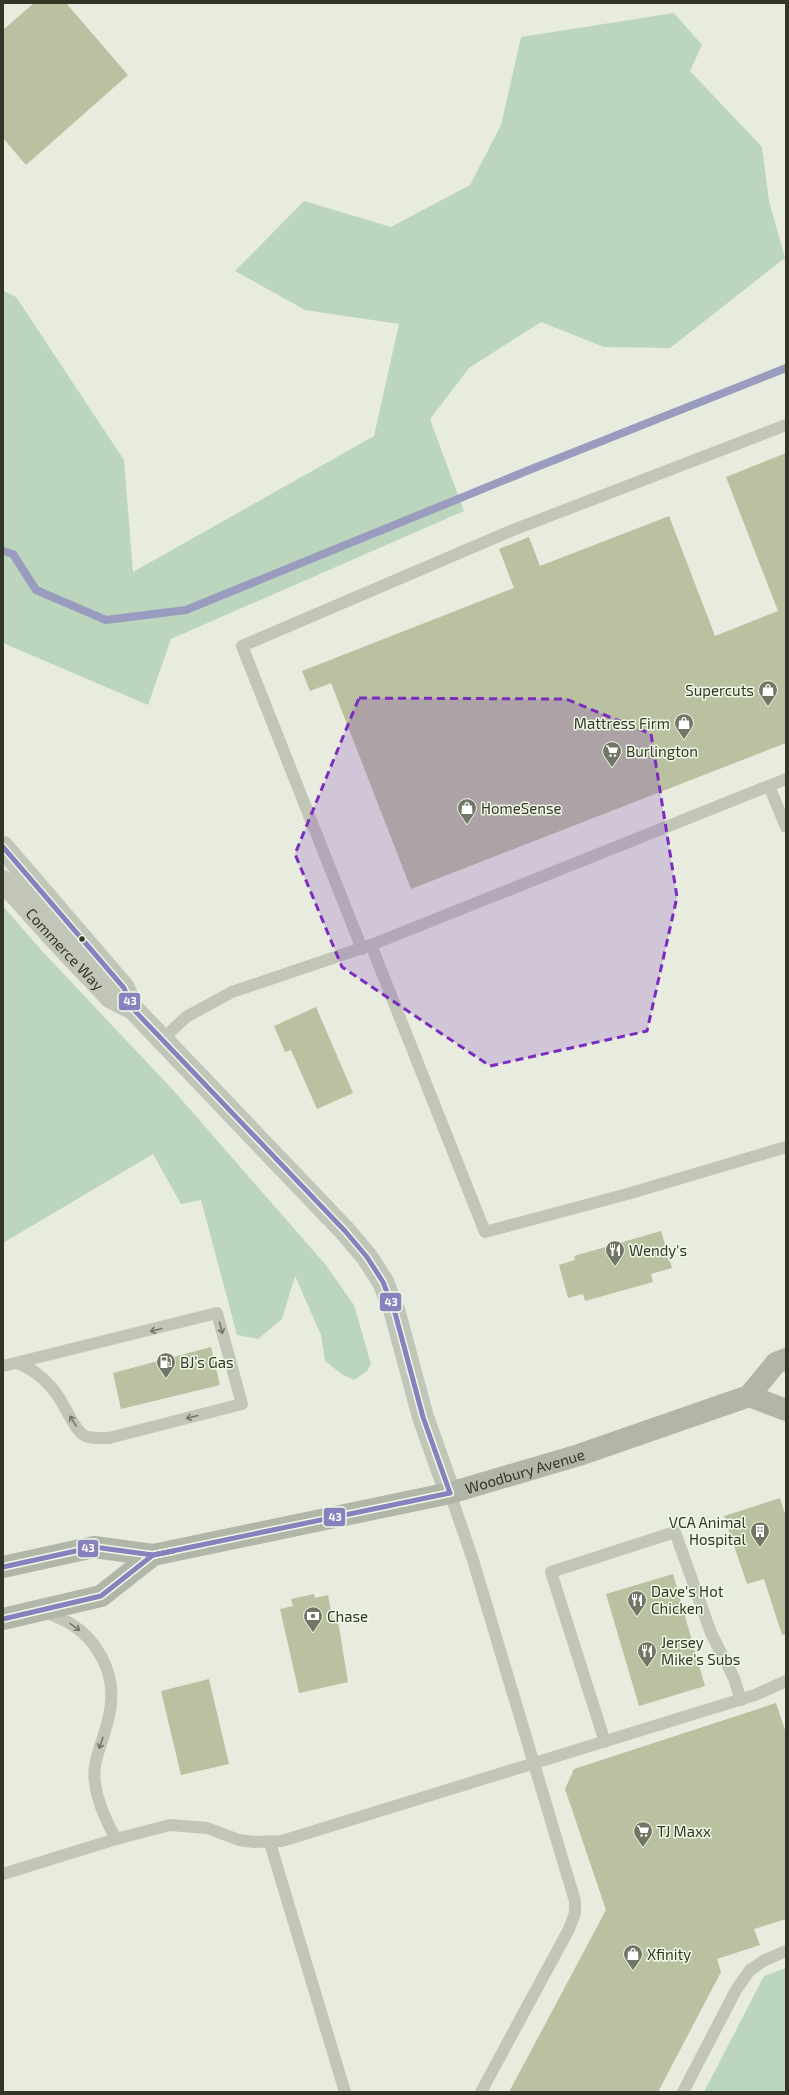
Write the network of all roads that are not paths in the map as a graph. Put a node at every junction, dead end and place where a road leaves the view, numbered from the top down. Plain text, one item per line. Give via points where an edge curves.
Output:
1 (786, 425) edge
2 (786, 779) edge
3 (770, 786) junction
4 (786, 827) edge
5 (3, 847) edge
6 (3, 881) edge
7 (367, 947) junction
8 (133, 1009) junction
9 (162, 1040) junction
10 (786, 1146) edge
11 (786, 1359) edge
12 (17, 1363) junction
13 (3, 1366) edge
14 (749, 1396) junction
15 (786, 1410) edge
16 (450, 1493) junction
17 (153, 1555) junction
18 (3, 1567) edge
19 (40, 1610) junction
20 (3, 1619) edge
21 (785, 1684) edge
22 (741, 1700) junction
23 (605, 1742) junction
24 (534, 1764) junction
25 (116, 1839) junction
26 (270, 1843) junction
27 (3, 1874) edge
28 (786, 1951) edge
29 (345, 2092) edge
30 (481, 2092) edge
31 (683, 2092) edge

1 - 7 lane via 513,530 242,646
2 - 3 lane
3 - 4 lane
3 - 7 lane
5 - 8 street, Commerce Way via 124,988
6 - 8 street, Commerce Way via 111,998
7 - 9 lane via 232,992 186,1017
7 - 10 lane via 485,1232 631,1193
8 - 9 street, Commerce Way
9 - 16 street, Commerce Way via 345,1231 367,1257 383,1282 395,1313 423,1417
11 - 14 main road via 776,1363
12 - 12 lane via 217,1313 242,1404 109,1438 96,1438 82,1435 54,1390 32,1369
12 - 13 lane
14 - 15 main road
14 - 16 main road, Woodbury Avenue via 579,1455
16 - 17 main road, Woodbury Avenue
16 - 24 lane via 473,1560
17 - 18 main road, Woodbury Avenue via 94,1547
17 - 19 main road, Woodbury Avenue via 101,1596
19 - 20 main road, Woodbury Avenue
19 -> 25 lane via 70,1623 84,1634 94,1645 110,1681 112,1701 96,1757 94,1781 105,1820
21 - 22 lane
22 - 23 lane
22 - 23 lane via 734,1678 711,1633 674,1532 551,1572
23 - 24 lane
24 - 26 lane via 310,1834
24 - 30 lane via 575,1901 575,1913
25 - 26 lane via 162,1826 188,1825 207,1828 239,1840
25 - 27 lane
26 - 29 lane
28 - 31 lane via 750,1970 736,1990

